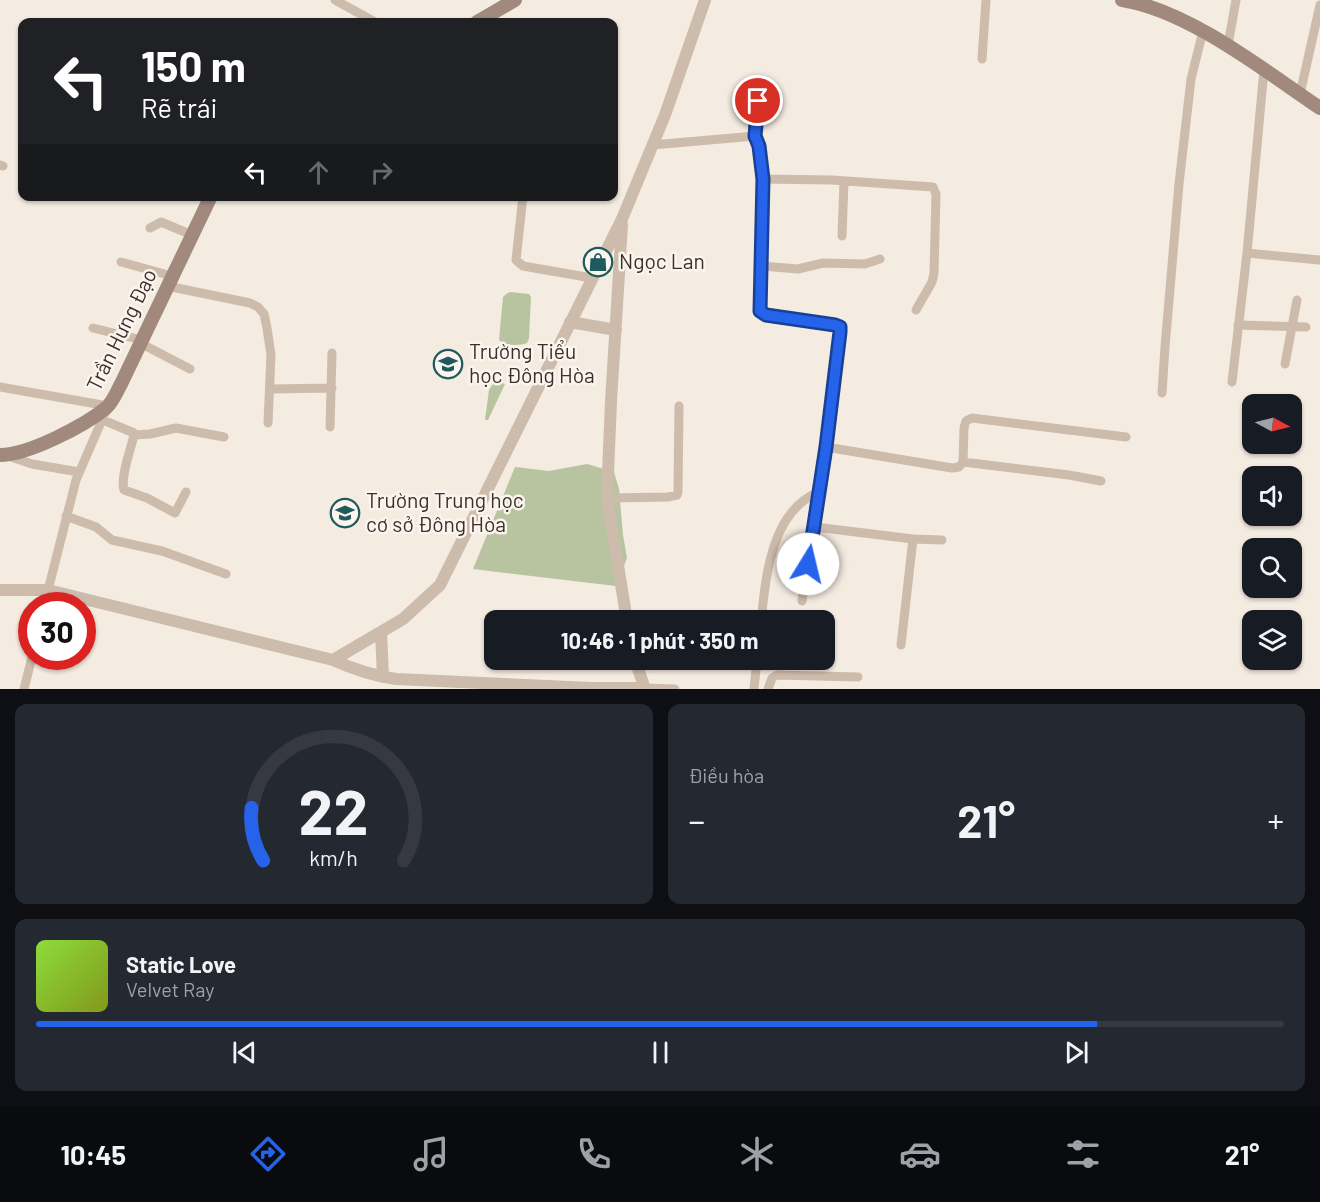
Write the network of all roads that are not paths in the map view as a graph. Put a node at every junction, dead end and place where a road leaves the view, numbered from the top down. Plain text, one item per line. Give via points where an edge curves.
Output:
1 (335, 0) edge
2 (515, 0) edge
3 (705, 0) edge
4 (986, 0) edge
5 (1122, 0) edge
6 (1236, 0) edge
7 (1320, 5) edge
8 (368, 18) edge
9 (484, 18) edge
10 (1203, 31) junction
11 (1228, 45) junction
12 (982, 59) dead end
13 (1264, 70) junction
14 (1300, 94) junction
15 (758, 101) dead end
16 (1320, 108) edge
17 (755, 136) junction
18 (652, 145) junction
19 (763, 179) junction
20 (844, 181) junction
21 (209, 201) edge
22 (522, 201) edge
23 (622, 219) junction
24 (150, 228) dead end
25 (192, 235) junction
26 (842, 236) dead end
27 (1247, 253) junction
28 (880, 259) dead end
29 (1319, 260) edge
30 (121, 262) dead end
31 (761, 266) junction
32 (592, 279) junction
33 (169, 281) junction
34 (1297, 300) dead end
35 (916, 310) dead end
36 (570, 322) junction
37 (1238, 325) junction
38 (1293, 327) junction
39 (1306, 327) dead end
40 (93, 328) dead end
41 (616, 330) junction
42 (141, 342) junction
43 (332, 353) dead end
44 (1285, 364) dead end
45 (190, 369) dead end
46 (1232, 382) dead end
47 (0, 387) edge
48 (332, 388) junction
49 (270, 389) junction
50 (1162, 393) dead end
51 (679, 406) dead end
52 (106, 413) junction
53 (268, 423) dead end
54 (330, 427) dead end
55 (134, 435) junction
56 (1126, 437) dead end
57 (224, 438) dead end
58 (826, 447) junction
59 (3, 455) edge
60 (963, 462) junction
61 (79, 472) junction
62 (1101, 481) dead end
63 (186, 492) dead end
64 (819, 492) junction
65 (607, 498) junction
66 (66, 516) junction
67 (814, 527) junction
68 (913, 539) junction
69 (942, 540) dead end
70 (226, 574) dead end
71 (0, 590) edge
72 (48, 590) junction
73 (802, 601) dead end
74 (625, 610) edge
75 (763, 610) edge
76 (381, 632) junction
77 (901, 645) dead end
78 (333, 660) junction
79 (29, 670) edge
80 (638, 670) edge
81 (756, 670) edge
82 (858, 677) dead end
83 (391, 682) edge
84 (644, 688) edge
85 (24, 689) edge
86 (591, 689) edge
87 (675, 689) edge
88 (754, 689) edge
89 (768, 689) edge

1 - 8 street
2 - 9 main road
3 - 18 street
4 - 12 street
5 - 10 main road via 1137,2
6 - 11 street
7 - 14 street
10 - 11 main road
10 - 50 street via 1191,79
11 - 13 main road
13 - 14 main road
13 - 27 street
14 - 16 main road
15 - 17 street
17 - 18 street
17 - 19 street
18 - 23 street
19 - 20 street
19 - 31 street
20 - 26 street
20 - 35 street via 926,186 936,190 934,273
21 - 25 main road, Trần Hưng Đạo
22 - 32 street via 516,260 523,266
23 - 32 street
23 - 41 street
24 - 25 street via 161,222
25 - 33 main road, Trần Hưng Đạo
27 - 29 street
27 - 37 street
28 - 31 street via 865,264 823,263 798,269
30 - 33 street
31 - 58 street via 760,311 840,327
32 - 36 street
33 - 42 main road, Trần Hưng Đạo
33 - 49 street via 258,307 264,314 270,346
34 - 38 street
36 - 41 street
36 - 76 street via 440,585 403,619
37 - 38 street
37 - 46 street
38 - 39 street
38 - 44 street
40 - 42 street
41 - 65 street
42 - 45 street
42 - 52 main road, Trần Hưng Đạo
43 - 48 street
47 - 52 street
48 - 49 street
48 - 54 street
49 - 53 street
51 - 65 street via 677,495
52 - 55 street
52 - 59 main road, Trần Hưng Đạo via 30,449
52 - 61 street
55 - 57 street via 176,428
55 - 63 street via 124,490 175,513
56 - 60 street via 972,418 964,428
58 - 60 street via 952,468
58 - 64 street
59 - 61 street
60 - 62 street
61 - 66 street
64 - 67 street
64 - 75 street via 799,503 778,533
65 - 74 street
66 - 70 street via 96,527 112,540 162,551
66 - 72 street
67 - 68 street
67 - 73 street
68 - 69 street
68 - 77 street
71 - 72 street
72 - 78 street
76 - 78 street
76 - 83 street
78 - 83 street
79 - 85 street
80 - 84 street
81 - 88 street
82 - 89 street via 777,675
83 - 86 street
84 - 86 street
84 - 87 street

